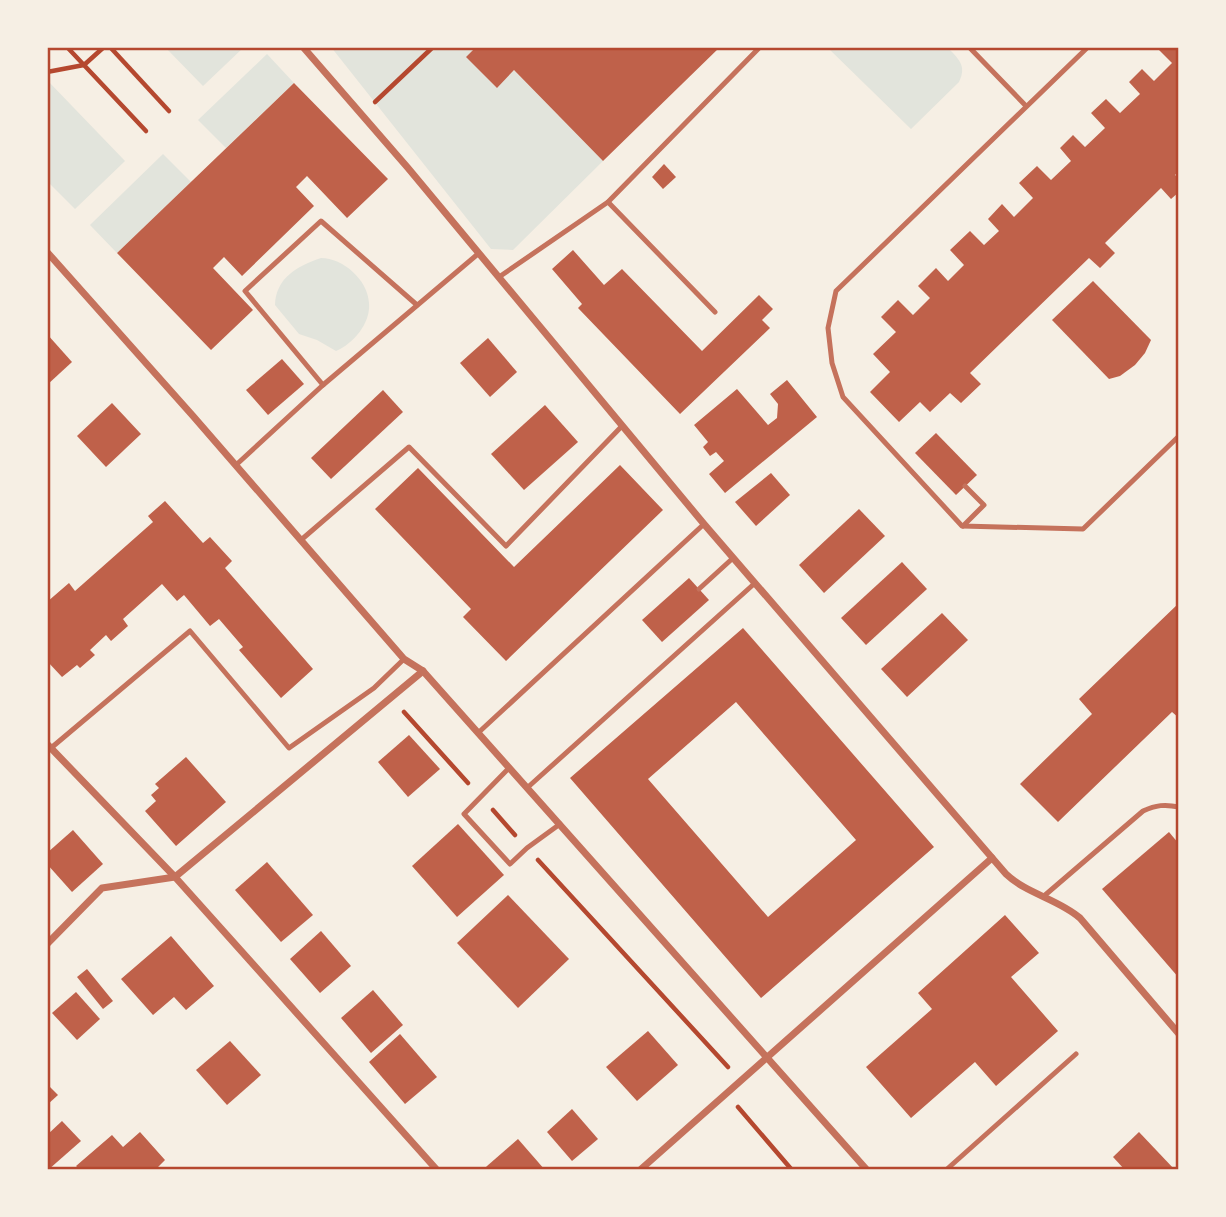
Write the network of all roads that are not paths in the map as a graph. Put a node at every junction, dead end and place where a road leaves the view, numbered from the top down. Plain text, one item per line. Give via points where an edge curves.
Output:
1 (303, 47) edge
2 (760, 47) edge
3 (969, 47) edge
4 (1088, 47) edge
5 (1026, 106) junction
6 (608, 202) junction
7 (47, 252) edge
8 (479, 253) junction
9 (499, 277) junction
10 (417, 305) junction
11 (715, 312) dead end
12 (323, 385) junction
13 (622, 426) junction
14 (1179, 436) edge
15 (236, 465) junction
16 (965, 486) dead end
17 (704, 524) junction
18 (962, 526) junction
19 (301, 540) junction
20 (733, 558) junction
21 (755, 583) junction
22 (699, 589) dead end
23 (404, 659) junction
24 (423, 671) junction
25 (478, 733) junction
26 (49, 746) edge
27 (509, 768) junction
28 (527, 788) junction
29 (1179, 807) edge
30 (560, 824) junction
31 (992, 858) junction
32 (175, 877) junction
33 (1044, 896) junction
34 (47, 944) edge
35 (1178, 1030) edge
36 (1076, 1054) dead end
37 (768, 1057) junction
38 (650, 1166) edge
39 (438, 1170) edge
40 (639, 1170) edge
41 (867, 1170) edge
42 (946, 1170) edge

1 - 8 street
2 - 6 lane
3 - 5 lane
4 - 5 lane
5 - 18 lane via 836,291 828,328 832,363 843,397
6 - 9 lane
6 - 11 lane
7 - 15 street
8 - 9 street
8 - 10 lane
9 - 13 street
10 - 12 lane
10 - 12 lane via 321,221 245,291
12 - 15 lane
13 - 17 street
13 - 19 lane via 506,546 408,447
14 - 18 lane via 1083,529
15 - 19 street
16 - 18 lane via 984,505
17 - 20 street
17 - 25 lane
19 - 23 street
20 - 21 street
20 - 22 lane
21 - 28 lane
21 - 31 street
23 - 24 street
23 - 26 lane via 374,688 289,748 190,631
24 - 25 street
24 - 32 street
25 - 27 street
26 - 32 street
27 - 28 street
27 - 30 lane via 464,814 473,824 510,864
28 - 30 street
29 - 33 lane via 1166,804 1143,811
30 - 37 street
31 - 33 street via 1015,882
31 - 37 street
32 - 34 street via 102,888
32 - 39 street
33 - 35 street via 1080,918
36 - 42 lane
37 - 38 street
37 - 41 street
38 - 40 street

